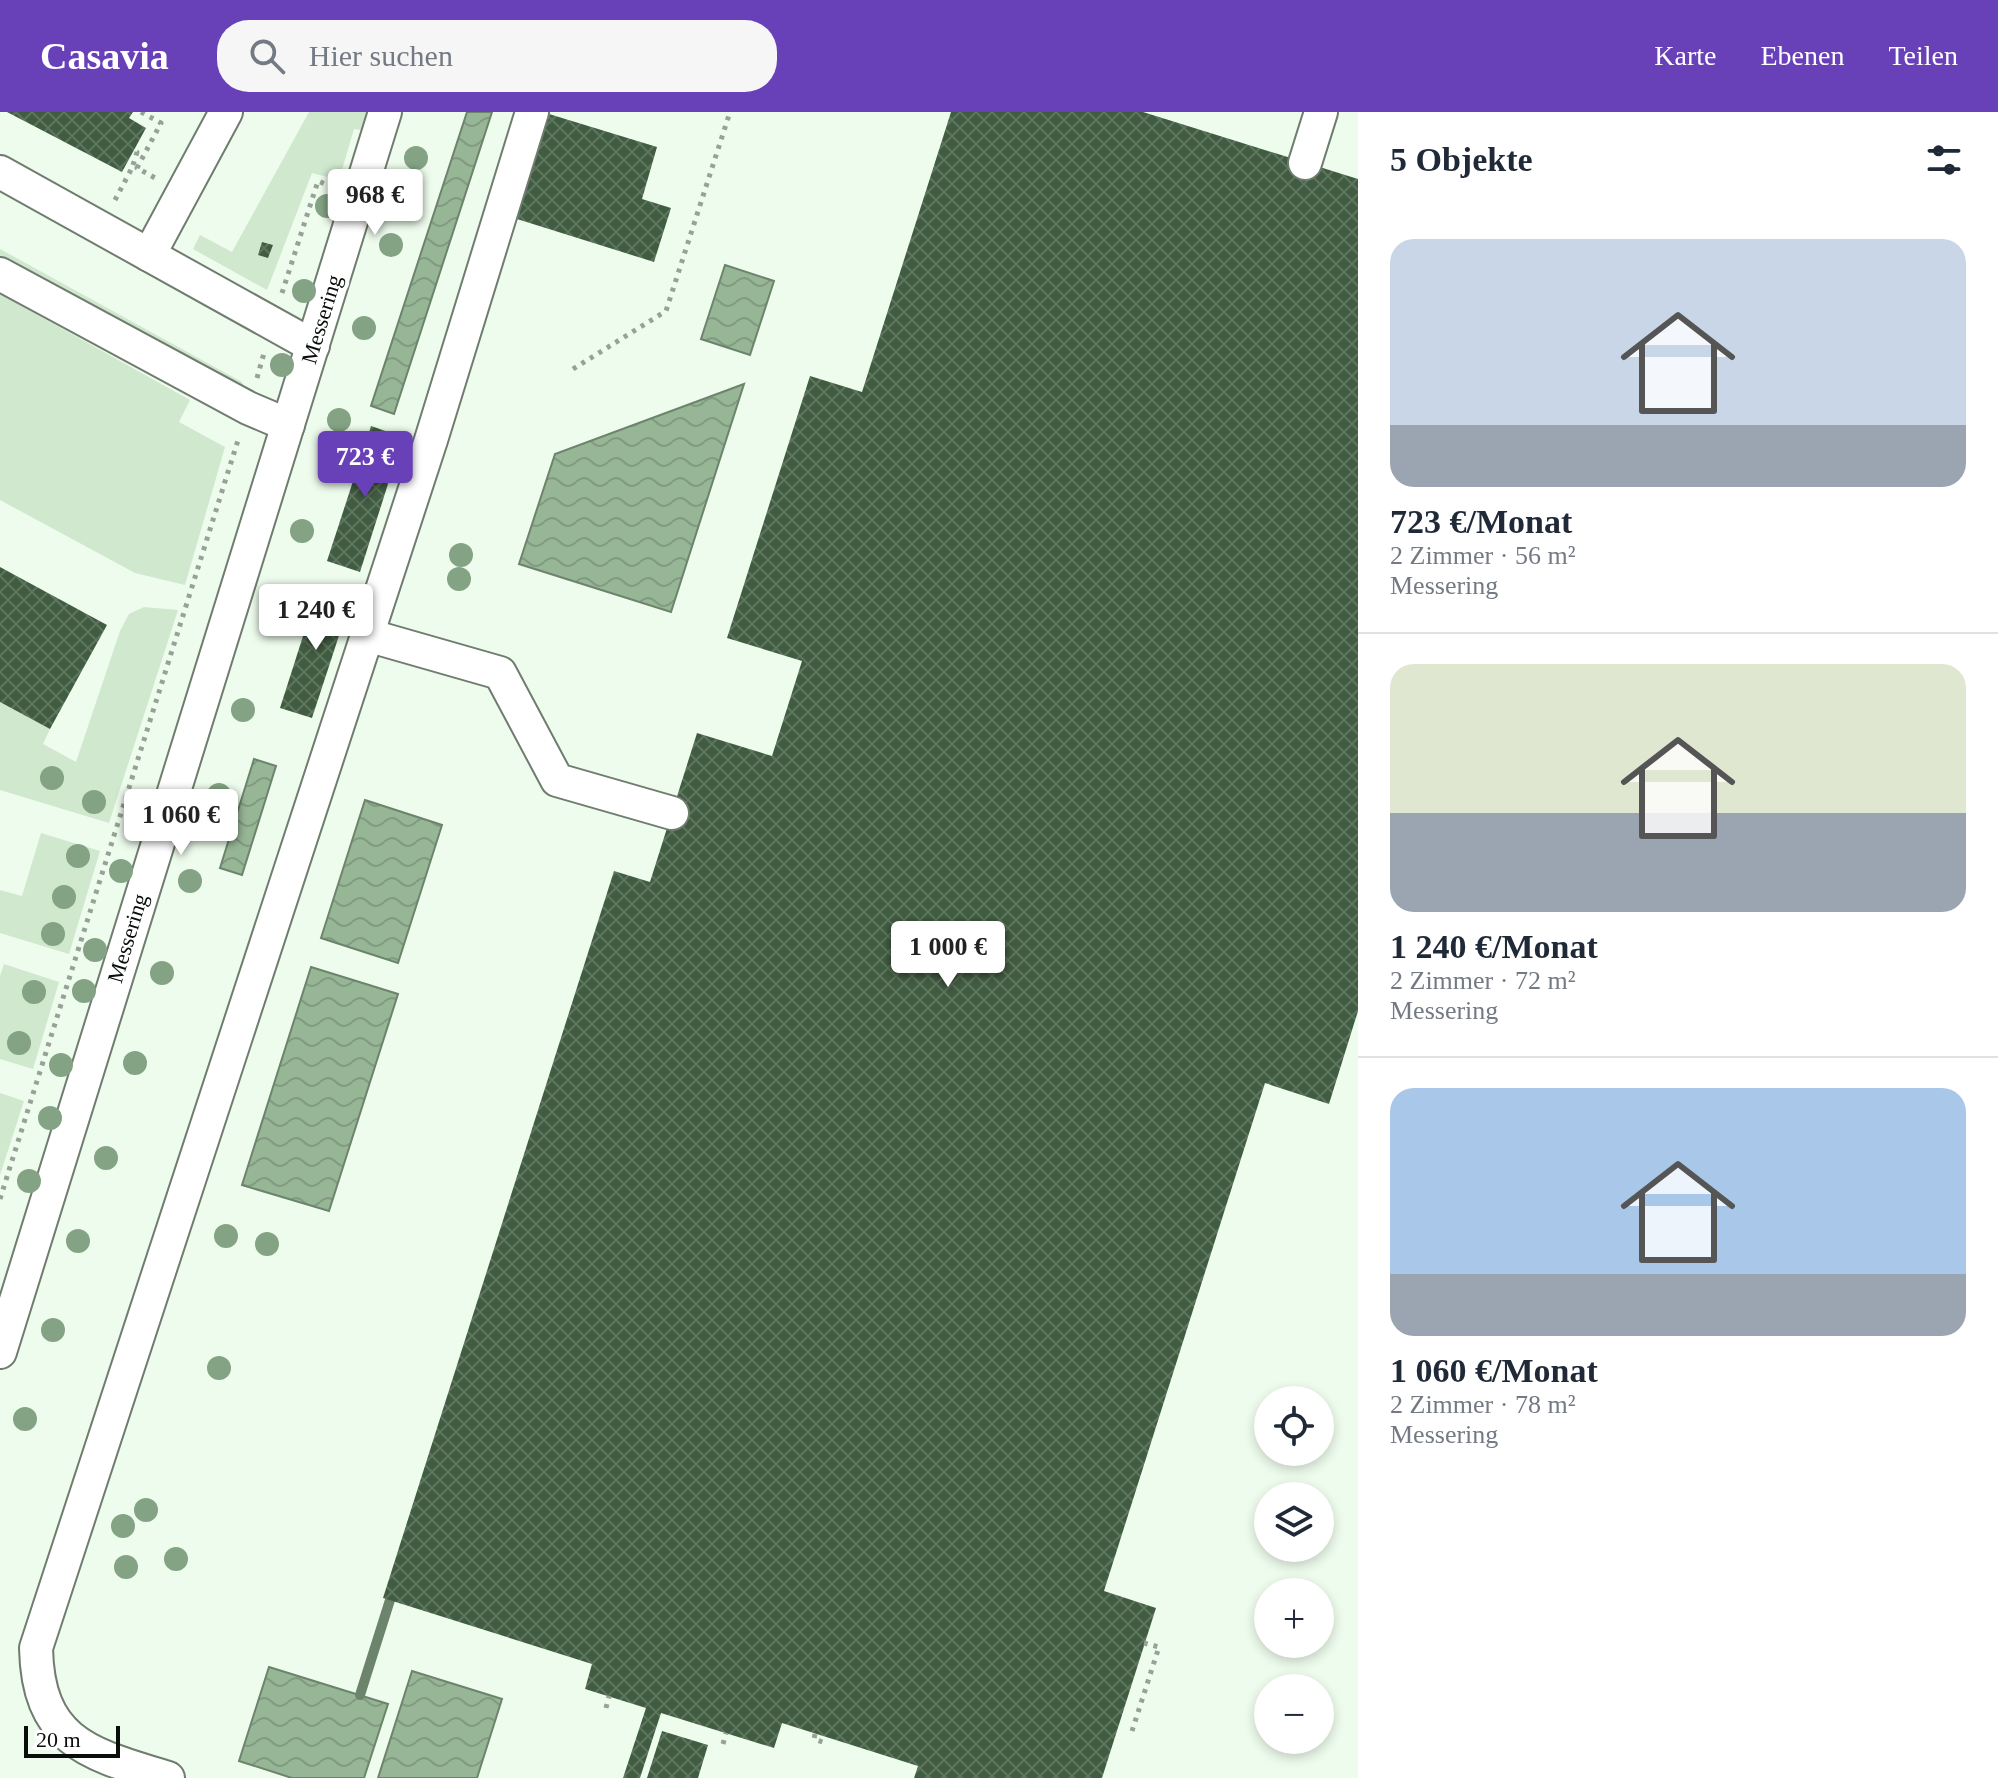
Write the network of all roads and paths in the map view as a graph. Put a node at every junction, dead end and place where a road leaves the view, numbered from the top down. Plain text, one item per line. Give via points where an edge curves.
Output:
1 (141, 112) edge
2 (226, 112) edge
3 (385, 112) edge
4 (532, 112) edge
5 (730, 112) edge
6 (1321, 112) edge
7 (134, 150) dead end
8 (1305, 163) dead end
9 (137, 168) junction
10 (0, 172) edge
11 (182, 193) junction
12 (149, 255) junction
13 (0, 274) edge
14 (273, 323) junction
15 (313, 346) junction
16 (573, 369) dead end
17 (248, 408) junction
18 (288, 425) junction
19 (367, 635) junction
20 (672, 813) dead end
21 (0, 1199) edge
22 (0, 1352) edge
23 (1144, 1643) dead end
24 (609, 1696) dead end
25 (606, 1708) dead end
26 (1132, 1731) dead end
27 (726, 1733) dead end
28 (815, 1734) dead end
29 (723, 1744) dead end
30 (828, 1744) dead end
31 (168, 1778) edge

1 - 9 path via 161,123
2 - 11 street
3 - 15 street, Messering
4 - 19 street
5 - 16 path via 666,311
6 - 8 street
7 - 9 path via 130,164
9 - 11 path
10 - 12 street
11 - 12 street
12 - 14 street
13 - 17 street
14 - 15 street
14 - 17 path
15 - 18 street, Messering
17 - 18 street
17 - 21 path
18 - 22 street, Messering
19 - 20 street via 500,673 557,780
19 - 31 street via 36,1648 37,1680 48,1710 66,1735 92,1755
23 - 26 path via 1159,1647
24 - 25 path
27 - 29 path
28 - 30 path via 814,1739

